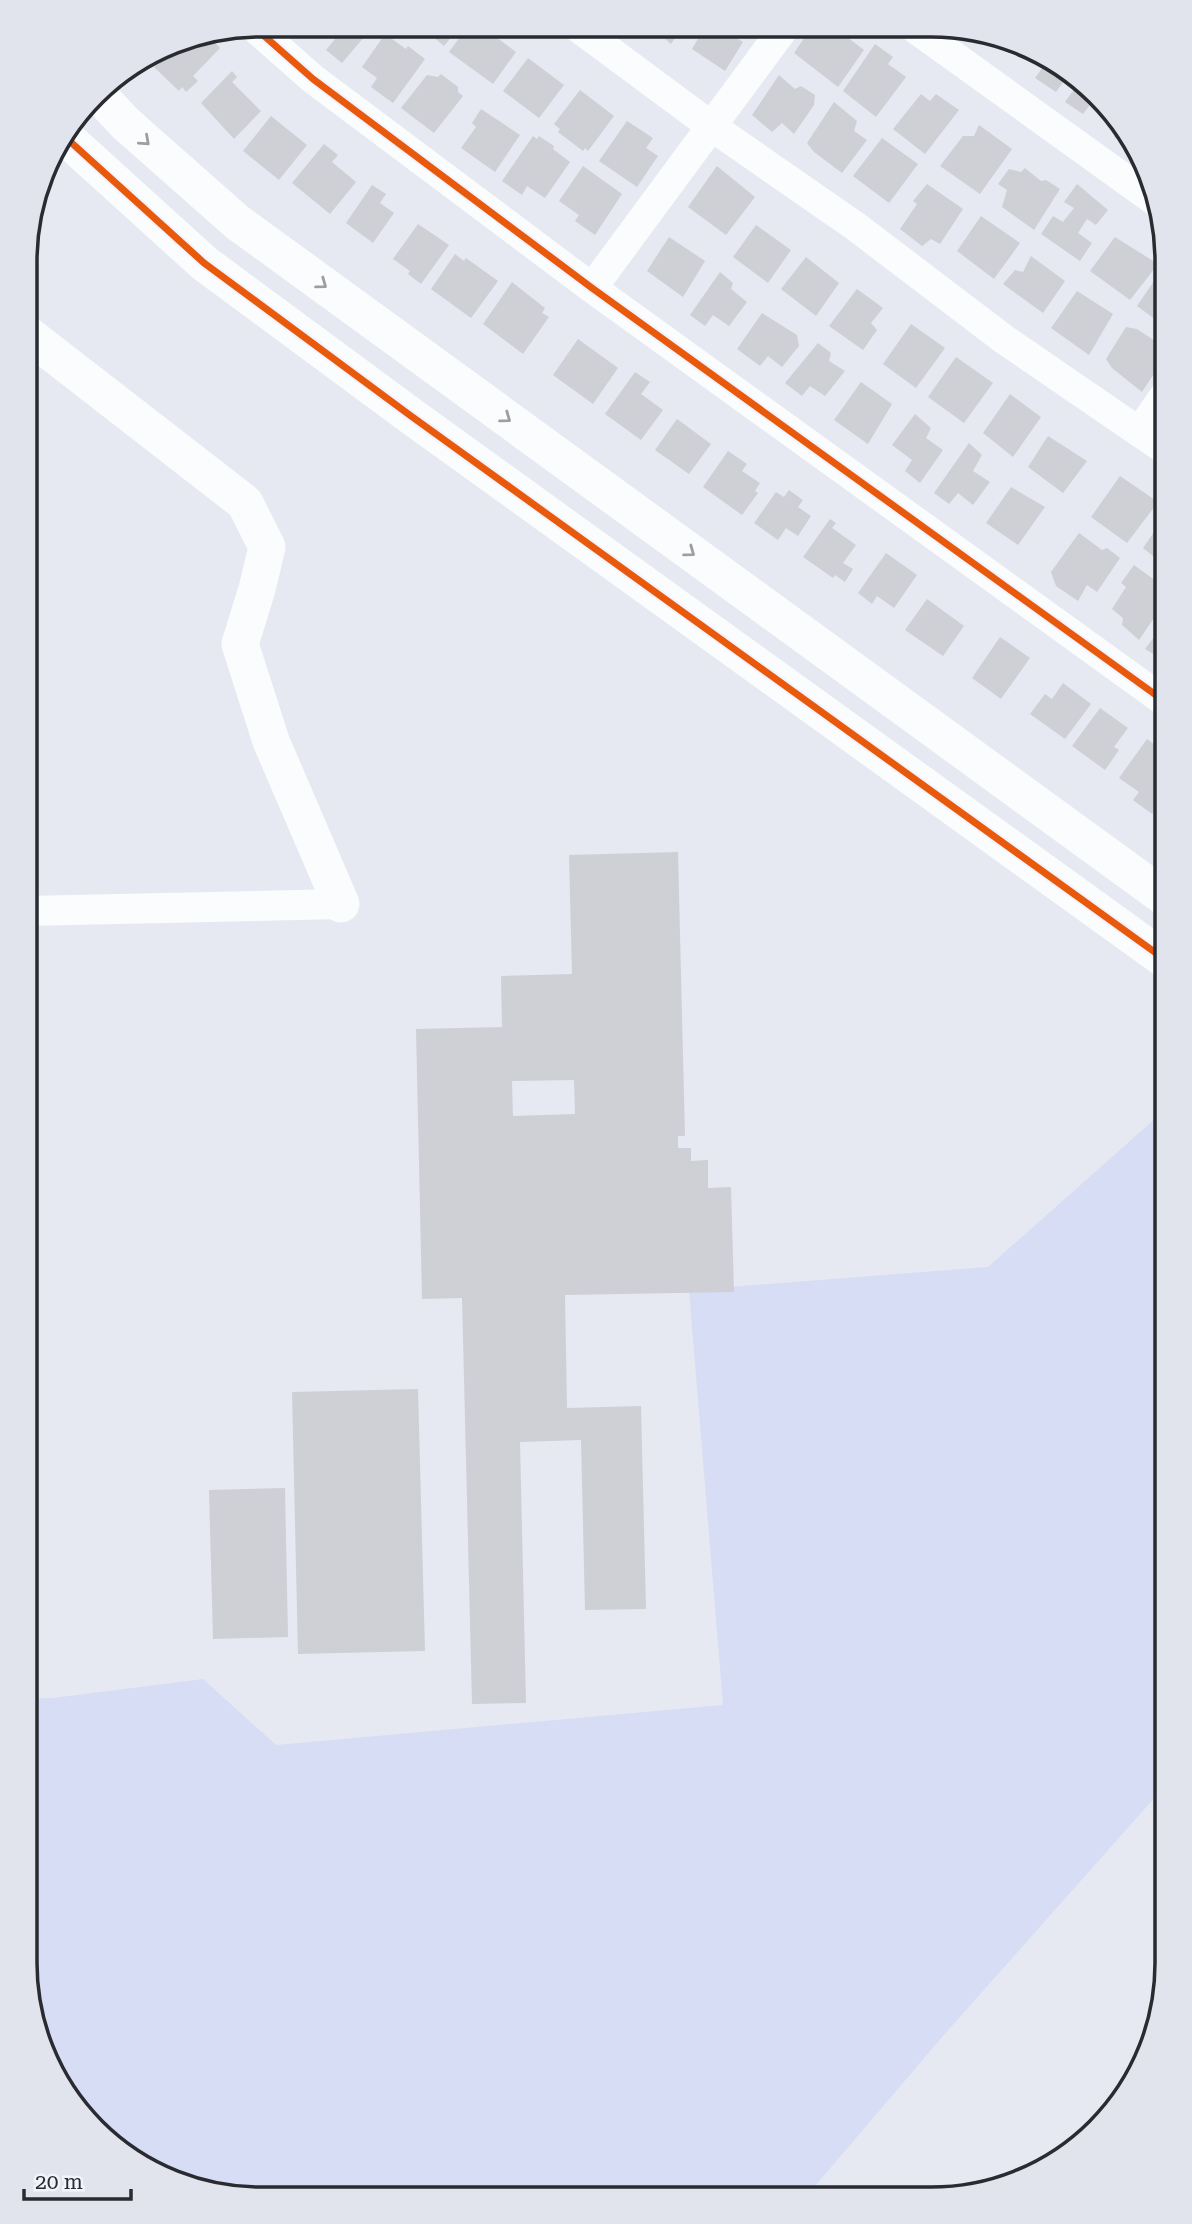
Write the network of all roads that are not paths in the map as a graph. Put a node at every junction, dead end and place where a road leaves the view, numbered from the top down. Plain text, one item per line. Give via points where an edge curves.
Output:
1 (266, 37) edge
2 (591, 37) edge
3 (777, 37) edge
4 (927, 37) edge
5 (104, 101) edge
6 (711, 126) junction
7 (71, 142) edge
8 (1145, 193) edge
9 (593, 288) junction
10 (37, 341) edge
11 (1155, 409) edge
12 (1140, 431) junction
13 (1155, 442) edge
14 (1155, 694) edge
15 (1155, 891) edge
16 (341, 904) joint
17 (37, 911) edge
18 (1155, 952) edge

1 - 9 street via 323,86
2 - 6 street
3 - 6 street
4 - 8 street
5 -> 15 street via 237,222
6 - 9 street
6 - 12 street via 855,226 1005,340
7 - 18 street via 204,263
9 - 14 street
10 - 16 street via 245,503 267,547 240,644 271,741
11 - 12 street
12 - 13 street
16 - 17 street

